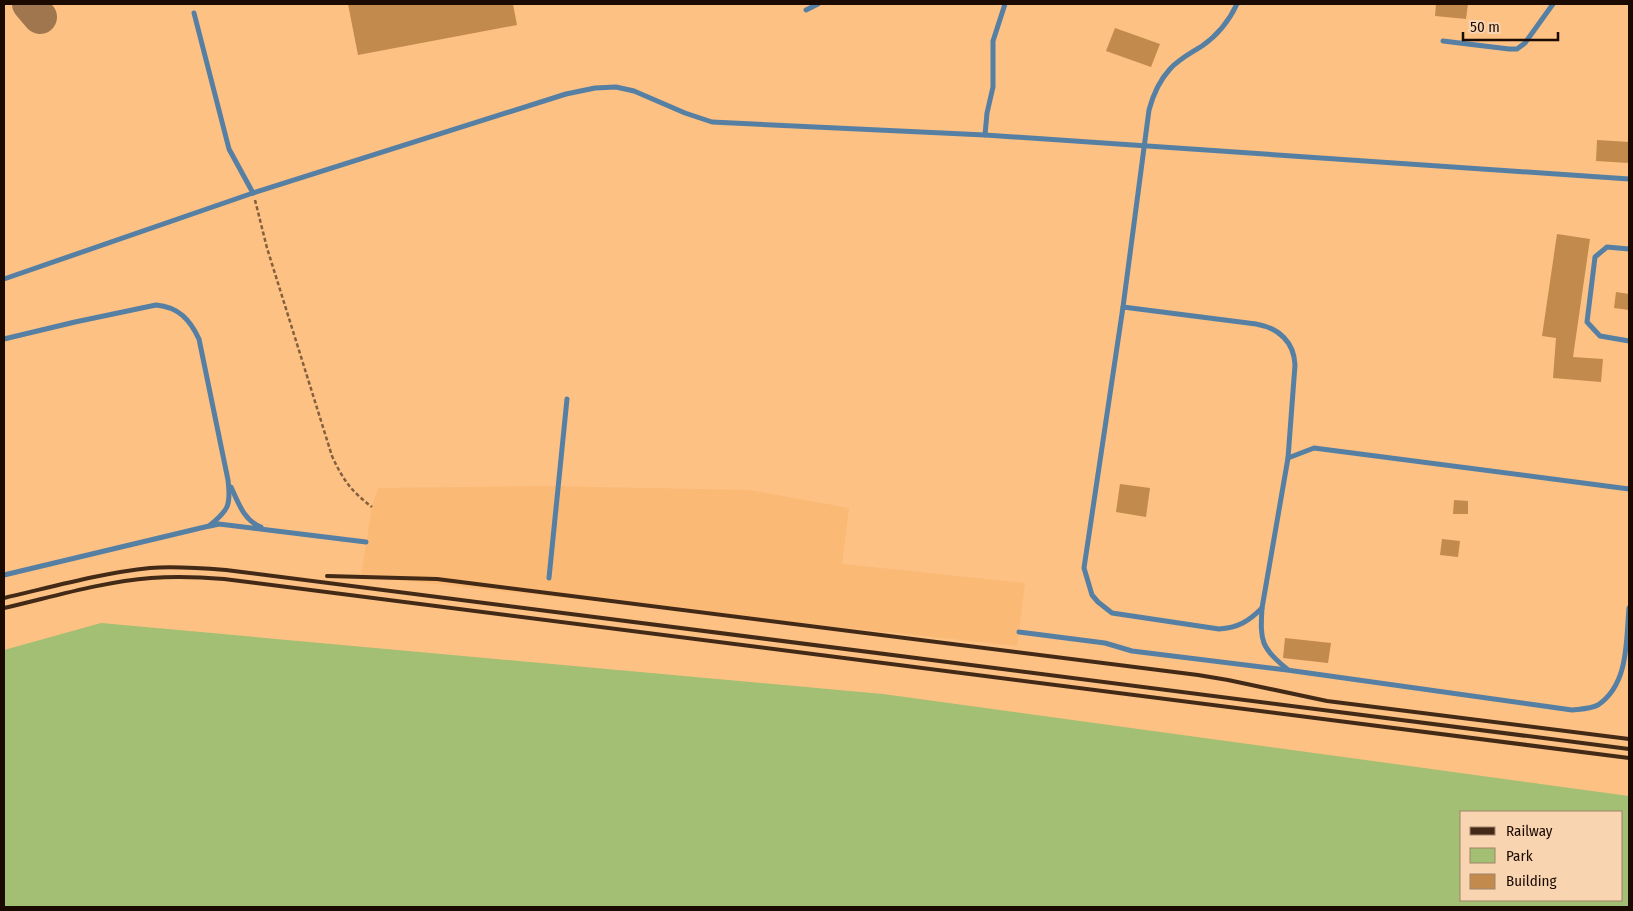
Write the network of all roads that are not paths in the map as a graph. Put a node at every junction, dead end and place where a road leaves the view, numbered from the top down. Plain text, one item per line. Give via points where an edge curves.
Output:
1 (818, 4) edge
2 (1005, 4) edge
3 (1237, 4) edge
4 (1553, 4) edge
5 (806, 10) dead end
6 (194, 13) dead end
7 (1442, 41) dead end
8 (985, 135) junction
9 (1144, 146) junction
10 (1629, 179) edge
11 (253, 193) junction
12 (1629, 249) edge
13 (4, 279) edge
14 (1123, 307) junction
15 (4, 339) edge
16 (1629, 341) edge
17 (567, 400) dead end
18 (1288, 458) junction
19 (228, 480) junction
20 (1629, 489) edge
21 (209, 526) junction
22 (267, 530) junction
23 (366, 542) dead end
24 (4, 575) edge
25 (549, 578) dead end
26 (1262, 608) junction
27 (1629, 608) edge
28 (1019, 632) dead end
29 (1288, 670) junction
30 (1622, 672) junction
31 (1629, 674) edge

1 - 5 lane
2 - 8 lane via 993,41 993,87
3 - 9 lane via 1216,35 1172,67 1163,78 1152,98
4 - 7 lane via 1517,49
6 - 11 lane via 230,149
8 - 9 lane
8 - 11 lane via 712,122 634,91 616,87 595,88 566,94
9 - 10 lane
9 - 14 lane
11 - 13 lane
12 - 16 lane via 1608,246 1595,258 1588,322 1600,336
14 - 18 lane via 1256,324 1283,335 1293,350 1296,365
14 - 26 lane via 1084,568 1092,595 1112,613 1218,629 1230,629 1246,622
15 - 19 lane via 151,306 166,306 180,312 190,322 198,339
17 - 25 lane
18 - 20 lane via 1314,448
18 - 26 lane
19 - 21 lane via 230,498 227,507
19 - 22 lane via 245,515 255,525
21 - 22 lane via 219,524
21 - 24 lane
22 - 23 lane
26 - 29 lane via 1262,639 1271,656
27 - 30 lane
28 - 29 lane via 1105,643 1132,651
29 - 30 lane via 1572,710 1597,705
30 - 31 lane

